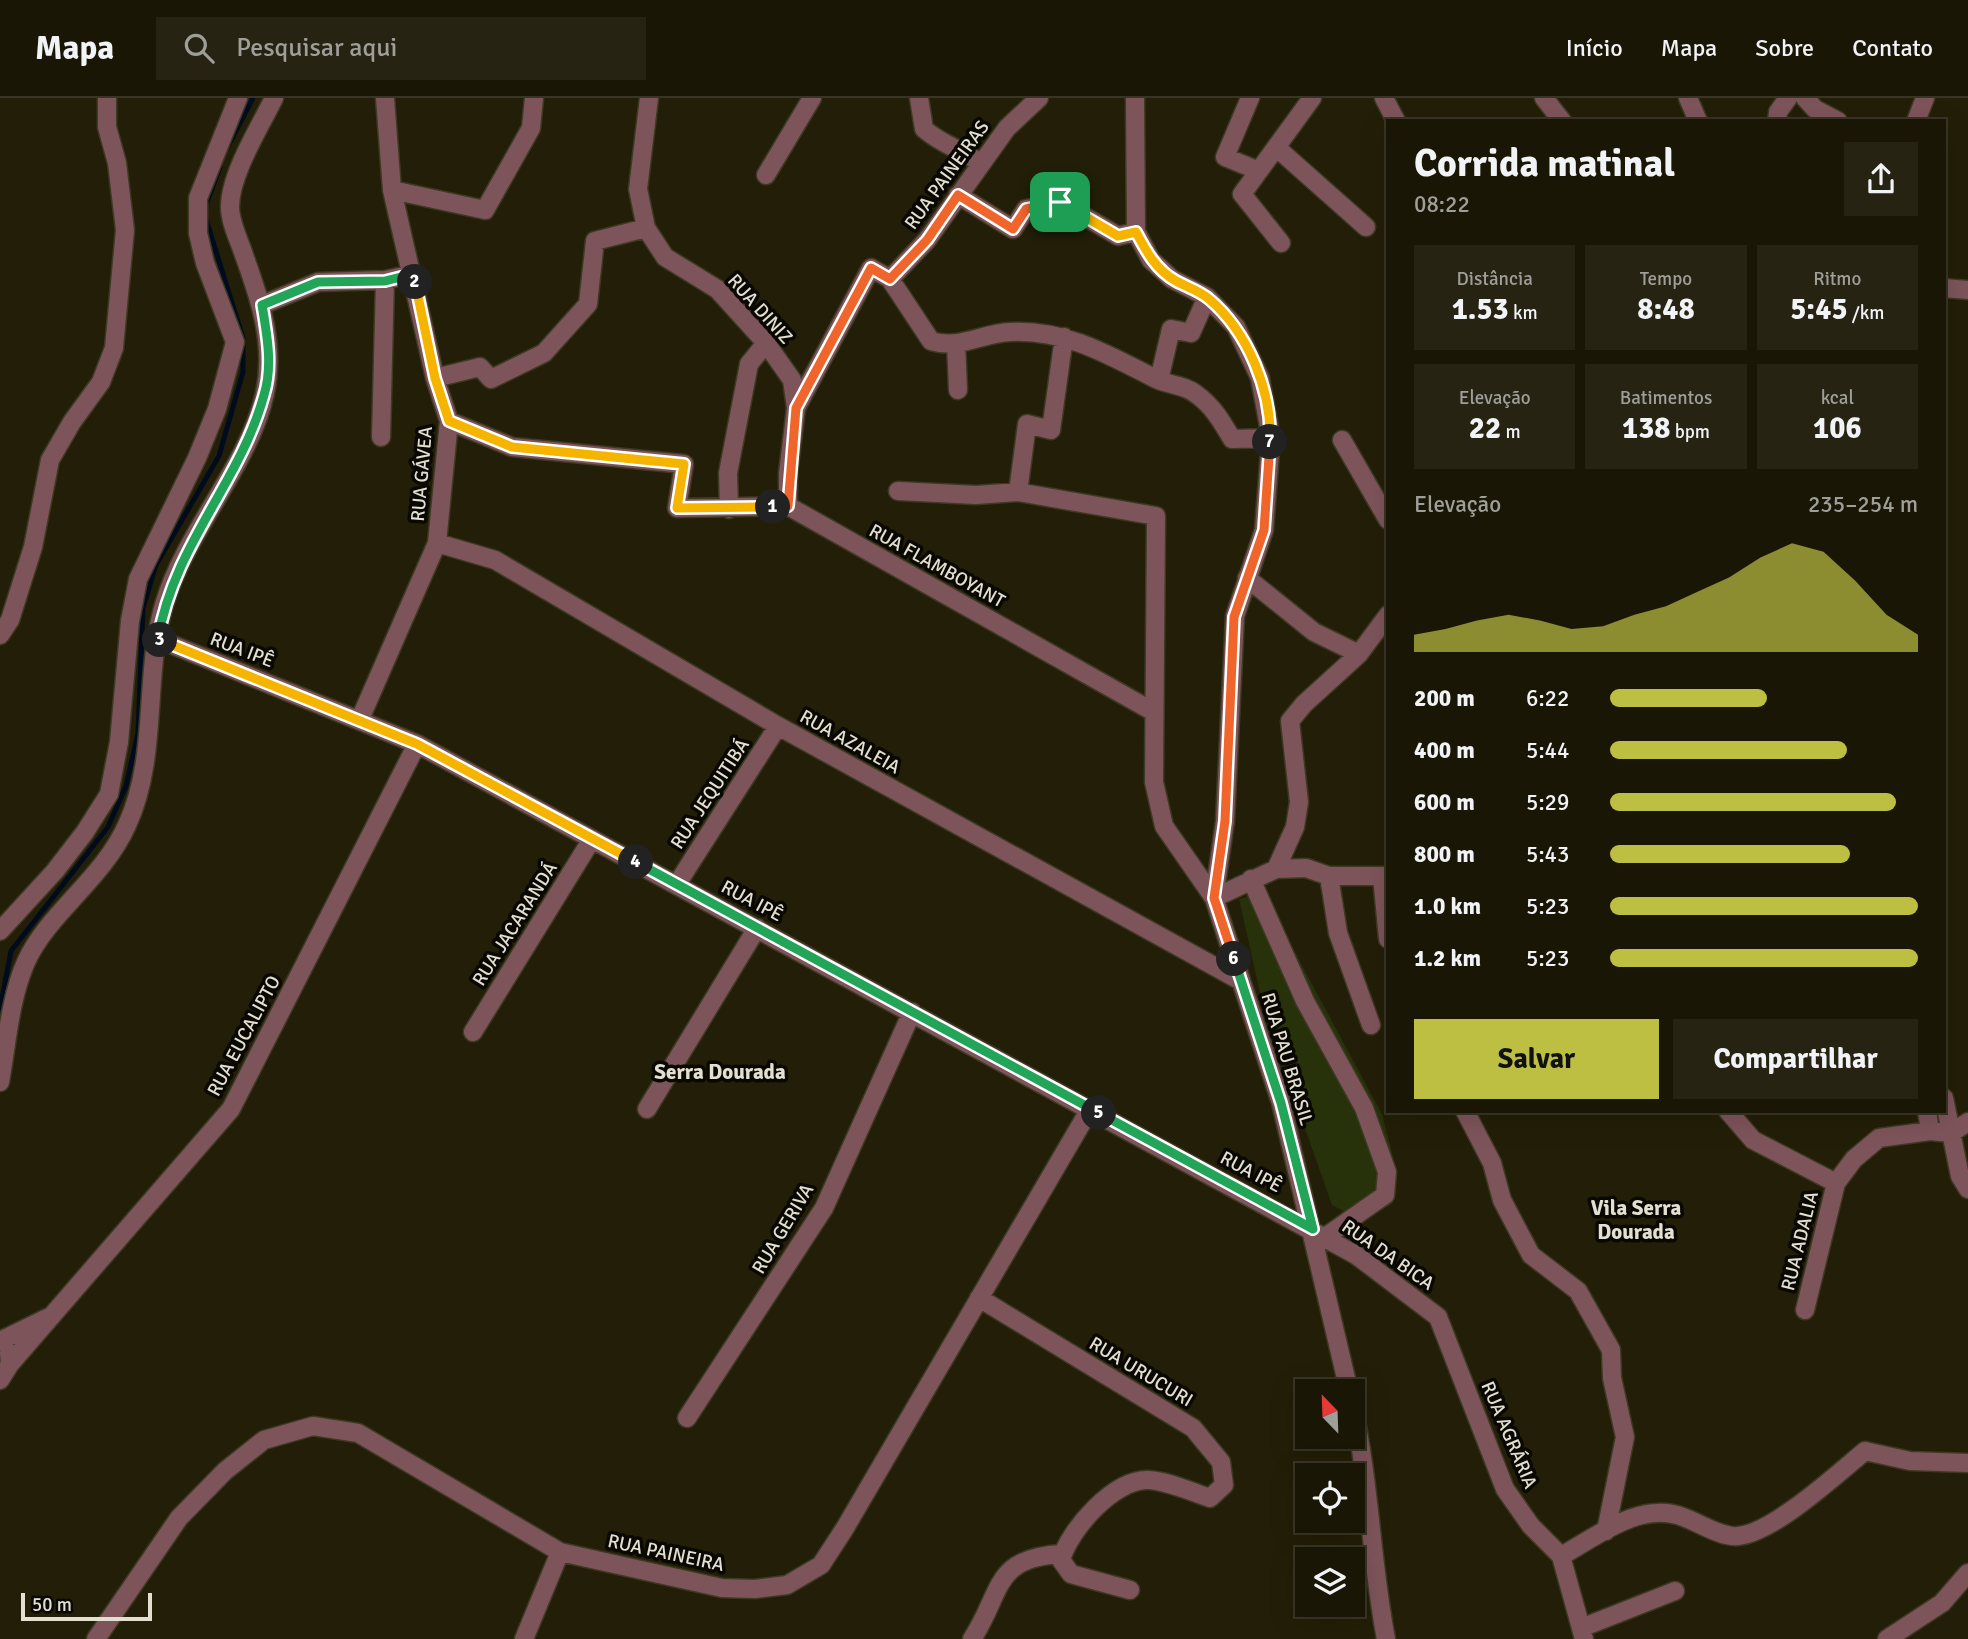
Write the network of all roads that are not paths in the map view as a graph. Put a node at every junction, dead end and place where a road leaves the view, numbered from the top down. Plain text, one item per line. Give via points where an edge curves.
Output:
1 (107, 98) edge
2 (238, 98) edge
3 (274, 98) edge
4 (385, 98) edge
5 (534, 98) edge
6 (649, 98) edge
7 (812, 98) edge
8 (919, 98) edge
9 (1135, 98) edge
10 (1250, 98) edge
11 (1312, 98) edge
12 (1384, 98) edge
13 (1544, 98) edge
14 (1688, 98) edge
15 (1788, 98) edge
16 (1805, 98) edge
17 (1925, 98) edge
18 (1036, 99) edge
19 (1395, 119) edge
20 (1560, 119) edge
21 (1697, 119) edge
22 (1777, 119) edge
23 (1834, 119) edge
24 (1917, 119) edge
25 (1277, 148) junction
26 (981, 164) junction
27 (1259, 171) junction
28 (766, 175) dead end
29 (392, 190) junction
30 (958, 195) junction
31 (646, 228) junction
32 (1366, 228) dead end
33 (1136, 232) junction
34 (1281, 243) dead end
35 (413, 274) junction
36 (890, 279) junction
37 (385, 281) junction
38 (1946, 288) edge
39 (1968, 290) edge
40 (1207, 297) junction
41 (262, 305) junction
42 (1064, 337) junction
43 (766, 343) junction
44 (956, 343) junction
45 (435, 378) junction
46 (1159, 380) junction
47 (958, 390) dead end
48 (796, 408) junction
49 (449, 421) junction
50 (381, 437) dead end
51 (1270, 438) junction
52 (1342, 440) dead end
53 (898, 491) dead end
54 (1018, 492) junction
55 (788, 506) junction
56 (729, 509) junction
57 (1386, 517) edge
58 (437, 543) junction
59 (1247, 578) junction
60 (1386, 618) edge
61 (0, 635) edge
62 (158, 639) junction
63 (1386, 642) edge
64 (1363, 648) junction
65 (1152, 711) junction
66 (360, 719) junction
67 (778, 726) junction
68 (417, 744) junction
69 (592, 839) junction
70 (1276, 869) junction
71 (1329, 876) junction
72 (1385, 876) edge
73 (1251, 879) junction
74 (677, 884) junction
75 (1386, 897) edge
76 (1214, 898) junction
77 (757, 928) junction
78 (0, 931) edge
79 (1241, 981) junction
80 (912, 1012) junction
81 (1371, 1025) dead end
82 (473, 1032) dead end
83 (0, 1082) edge
84 (647, 1108) dead end
85 (1090, 1108) junction
86 (1946, 1108) edge
87 (1466, 1113) edge
88 (1730, 1113) edge
89 (1927, 1113) edge
90 (1968, 1122) edge
91 (1930, 1131) junction
92 (1951, 1133) junction
93 (1836, 1183) junction
94 (1968, 1189) edge
95 (1319, 1233) junction
96 (979, 1298) junction
97 (1805, 1310) dead end
98 (56, 1313) junction
99 (1438, 1317) joint
100 (0, 1342) edge
101 (10, 1364) junction
102 (1347, 1379) edge
103 (0, 1380) edge
104 (687, 1418) dead end
105 (1362, 1449) edge
106 (1968, 1462) edge
107 (1606, 1531) junction
108 (561, 1552) junction
109 (1063, 1554) junction
110 (1561, 1556) junction
111 (1968, 1573) edge
112 (1130, 1590) dead end
113 (1675, 1591) dead end
114 (1583, 1633) edge
115 (96, 1639) edge
116 (524, 1639) edge
117 (972, 1639) edge
118 (1386, 1639) edge
119 (1887, 1639) edge

1 - 61 street via 107,127 117,163 125,230 114,348 101,382 50,460 33,547 10,620
2 - 78 street via 198,198 198,233 205,263 235,342 212,421 138,579 109,794 55,871
3 - 41 street via 235,182 230,207
4 - 29 street, RUA GÁVEA
5 - 29 street via 531,128 485,210
6 - 31 street, RUA DINIZ via 638,189
7 - 28 street
8 - 26 street via 923,129 943,146 966,152
9 - 33 street
10 - 27 street via 1225,157
11 - 25 street
12 - 19 street
13 - 20 street
14 - 21 street
15 - 22 street
16 - 23 street
17 - 24 street
18 - 26 street, RUA PAINEIRAS
25 - 27 street
25 - 32 street
26 - 30 street, RUA PAINEIRAS
27 - 34 street via 1242,194
29 - 35 street, RUA GÁVEA
30 - 33 street via 1013,229 1026,209 1060,202 1118,236
30 - 36 street, RUA PAINEIRAS via 927,240
31 - 43 street, RUA DINIZ via 665,257 717,289
31 - 45 street via 595,241 588,304 544,353 491,379 480,367
33 - 40 street via 1151,260 1172,279
35 - 37 street
35 - 45 street, RUA GÁVEA
36 - 44 street via 931,341
36 - 48 street via 871,268
37 - 41 street via 318,282
37 - 50 street
38 - 39 street
40 - 46 street via 1191,333 1171,329
40 - 51 street via 1236,327 1260,379
41 - 62 street via 269,352 265,394 244,445 179,565 163,606
42 - 44 street via 1009,332
42 - 46 street via 1110,353
42 - 54 street via 1051,430 1027,424
43 - 48 street, RUA DINIZ via 792,380
43 - 56 street via 749,364 728,473
44 - 47 street
45 - 49 street, RUA GÁVEA
46 - 51 street via 1193,391 1214,409 1232,439
48 - 55 street
49 - 56 street via 512,447 684,464 677,508
49 - 58 street, RUA GÁVEA
51 - 59 street via 1264,530
52 - 57 street
53 - 54 street
54 - 65 street, RUA PAU BRASIL via 1156,516
55 - 56 street
55 - 65 street, RUA FLAMBOYANT
58 - 66 street, RUA GÁVEA
58 - 67 street, RUA AZALEIA via 495,560
59 - 64 street via 1314,632
59 - 76 street via 1234,617 1225,821
60 - 64 street
62 - 66 street, RUA IPÊ
62 - 83 street via 137,803 121,839 26,961
63 - 64 street
64 - 70 street via 1290,721 1299,802 1295,828
65 - 76 street, RUA PAU BRASIL via 1154,782 1164,826
66 - 68 street, RUA IPÊ
67 - 74 street, RUA JEQUITIBÁ
67 - 79 street, RUA AZALEIA
68 - 69 street, RUA IPÊ
68 - 98 street, RUA EUCALIPTO via 230,1109
69 - 74 street, RUA IPÊ
69 - 82 street, RUA JACARANDÁ
70 - 71 street via 1306,868
70 - 73 street
71 - 72 street
71 - 81 street via 1338,933
72 - 75 street
73 - 76 street
73 - 95 street via 1305,1000 1364,1108 1387,1172 1385,1195
74 - 77 street, RUA IPÊ
76 - 79 street, RUA PAU BRASIL
77 - 80 street, RUA IPÊ
77 - 84 street
79 - 95 street, RUA PAU BRASIL
80 - 85 street, RUA IPÊ
80 - 104 street, RUA GERIVA via 824,1208
85 - 95 street, RUA IPÊ
85 - 96 street, RUA PAINEIRA
86 - 92 street
87 - 107 street via 1493,1163 1502,1200 1531,1255 1578,1290 1611,1350 1625,1437
88 - 93 street, RUA ADALIA via 1753,1140
89 - 91 street
90 - 92 street
91 - 92 street, RUA ADALIA
91 - 93 street, RUA ADALIA via 1879,1138 1854,1159
92 - 94 street via 1960,1176
93 - 97 street, RUA ADALIA
95 - 99 street, RUA DA BICA
95 - 102 street, RUA PAU BRASIL
96 - 108 street, RUA PAINEIRA via 821,1565 788,1585 722,1588
96 - 109 street, RUA URUCURI via 1192,1428 1221,1462 1224,1485 1210,1498 1149,1480 1128,1483 1104,1500 1066,1543
98 - 100 street, RUA EUCALIPTO
98 - 101 street, RUA EUCALIPTO
99 - 110 street, RUA AGRÁRIA via 1505,1489 1531,1526
100 - 101 street via 10,1355
101 - 103 street, RUA EUCALIPTO
105 - 118 street
106 - 107 street via 1910,1461 1865,1451 1757,1532 1734,1537 1676,1514 1642,1513
107 - 110 street
108 - 115 street, RUA PAINEIRA via 358,1433 313,1426 264,1440 225,1471 179,1518
108 - 116 street
109 - 112 street via 1071,1574
109 - 117 street via 1040,1555 1012,1568 997,1584
110 - 114 street, RUA AGRÁRIA
111 - 119 street via 1942,1603
113 - 114 street

